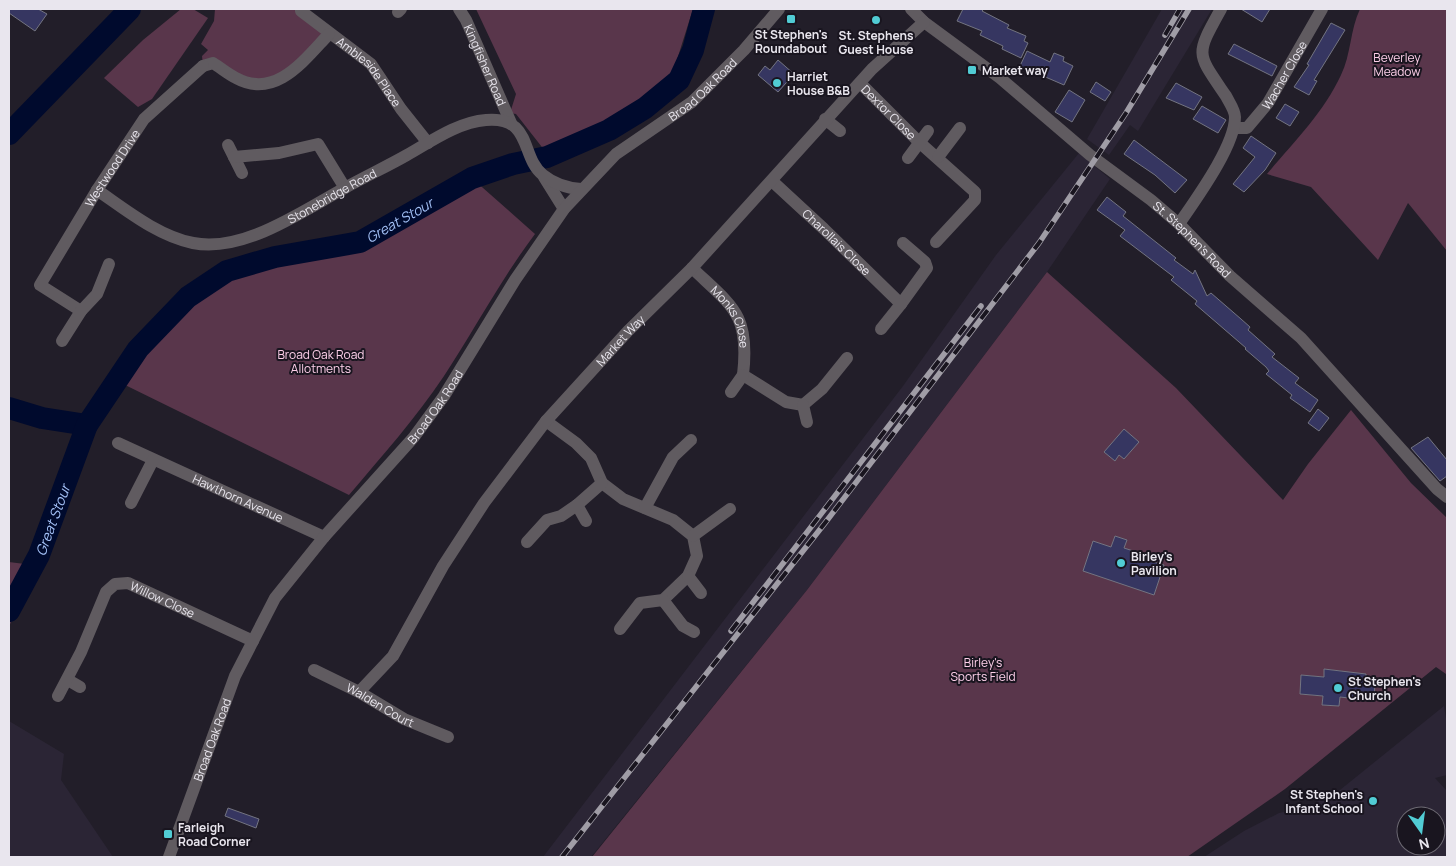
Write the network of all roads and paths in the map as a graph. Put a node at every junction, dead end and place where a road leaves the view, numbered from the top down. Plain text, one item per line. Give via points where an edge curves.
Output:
1 (458, 9) edge
2 (779, 9) edge
3 (911, 9) edge
4 (1222, 9) edge
5 (1322, 9) edge
6 (301, 11) dead end
7 (924, 22) junction
8 (329, 34) junction
9 (860, 83) junction
10 (825, 119) junction
11 (511, 124) junction
12 (960, 128) dead end
13 (1234, 128) junction
14 (840, 131) dead end
15 (928, 131) dead end
16 (919, 142) junction
17 (428, 143) junction
18 (228, 145) dead end
19 (234, 157) junction
20 (938, 157) junction
21 (908, 158) dead end
22 (242, 173) dead end
23 (542, 175) junction
24 (772, 181) junction
25 (345, 188) junction
26 (581, 189) junction
27 (97, 190) junction
28 (564, 208) junction
29 (1179, 224) junction
30 (936, 242) dead end
31 (903, 243) dead end
32 (109, 264) dead end
33 (692, 268) junction
34 (901, 304) junction
35 (81, 311) junction
36 (881, 329) dead end
37 (62, 341) dead end
38 (847, 358) dead end
39 (743, 375) junction
40 (731, 392) dead end
41 (804, 405) junction
42 (546, 421) junction
43 (807, 422) dead end
44 (691, 440) dead end
45 (118, 443) dead end
46 (153, 460) junction
47 (602, 483) junction
48 (1447, 497) edge
49 (130, 503) dead end
50 (577, 506) junction
51 (645, 508) junction
52 (730, 509) dead end
53 (586, 521) dead end
54 (693, 536) junction
55 (324, 537) junction
56 (527, 542) dead end
57 (688, 576) junction
58 (701, 593) dead end
59 (662, 600) junction
60 (620, 629) dead end
61 (694, 632) dead end
62 (253, 641) junction
63 (314, 670) dead end
64 (68, 680) junction
65 (80, 687) dead end
66 (359, 692) junction
67 (58, 696) dead end
68 (448, 737) dead end
69 (168, 857) edge

1 - 11 street, Kingfisher Road via 466,20
2 - 26 street, Broad Oak Road via 692,102 616,154
3 - 7 street, St. Stephen's Road
4 - 13 street via 1202,43 1201,54 1206,68 1236,114
5 - 13 street, Wacher Close via 1268,103 1248,128
6 - 8 street, Ambleside Place
7 - 9 street, Market Way
7 - 29 street, St. Stephen's Road via 1000,78
8 - 17 street, Ambleside Place via 371,64 401,110
8 - 27 street, Westwood Drive via 299,67 276,82 251,84 213,63 202,61 144,119
9 - 10 street, Market Way
9 - 16 street, Dextor Close
10 - 14 street
10 - 24 street, Market Way
11 - 17 street, Stonebridge Road via 501,120 476,122
11 - 23 street
12 - 20 street
13 - 29 street via 1211,176
15 - 16 street, Dextor Close
16 - 20 street, Dextor Close
16 - 21 street, Dextor Close
17 - 25 street, Stonebridge Road
18 - 19 street
19 - 22 street
19 - 25 street via 279,153 318,144
20 - 30 street, Dextor Close via 975,192 975,200
23 - 26 street via 566,188
23 - 28 street
24 - 33 street, Market Way
24 - 34 street, Charollais Close
25 - 27 street, Stonebridge Road via 250,237 214,245 172,236 136,217
26 - 28 street, Broad Oak Road
27 - 35 street, Westwood Drive via 40,285
28 - 55 street, Broad Oak Road via 515,280 444,396 414,437
29 - 48 street, St. Stephen's Road via 1230,276 1301,338
31 - 34 street via 925,262 927,268
32 - 35 street via 97,294
33 - 39 street, Monks Close via 729,303 742,326 746,346
33 - 42 street, Market Way via 628,331
34 - 36 street
35 - 37 street
38 - 41 street
39 - 40 street, Monks Close
39 - 41 street via 786,402
41 - 43 street
42 - 47 street via 591,458
42 - 66 street, Market Way via 484,502 443,566 393,656
44 - 51 street via 673,457
45 - 46 street, Hawthorn Avenue
46 - 49 street
46 - 55 street, Hawthorn Avenue
47 - 50 street
47 - 51 street via 623,499
50 - 53 street
50 - 56 street via 547,520
51 - 54 street via 673,520
52 - 54 street
54 - 57 street via 697,556
55 - 62 street, Broad Oak Road via 275,598
57 - 58 street
57 - 59 street
59 - 60 street via 640,604
59 - 61 street via 683,626
62 - 64 street, Willow Close via 128,583 115,584 106,592
62 - 69 street, Broad Oak Road via 236,676
63 - 66 street, Walden Court
64 - 65 street
64 - 67 street, Willow Close
66 - 68 street, Walden Court via 404,719

